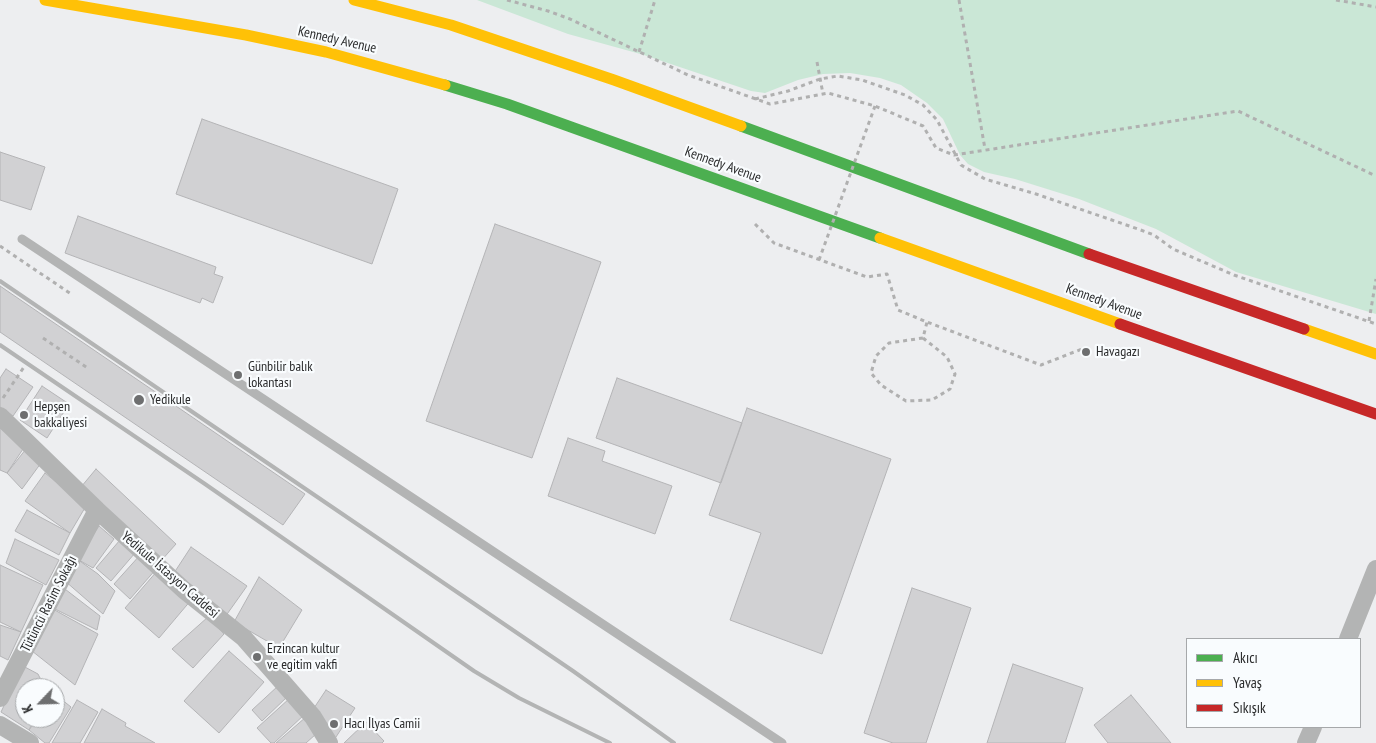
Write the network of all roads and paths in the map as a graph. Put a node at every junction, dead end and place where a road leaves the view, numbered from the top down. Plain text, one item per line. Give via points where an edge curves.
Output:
1 (45, 0) edge
2 (354, 0) edge
3 (507, 0) edge
4 (656, 0) edge
5 (959, 0) edge
6 (1336, 0) edge
7 (1376, 6) edge
8 (639, 52) junction
9 (817, 62) dead end
10 (820, 79) junction
11 (823, 94) junction
12 (754, 99) junction
13 (875, 106) junction
14 (985, 149) junction
15 (954, 154) junction
16 (1376, 176) edge
17 (755, 224) dead end
18 (22, 239) dead end
19 (0, 246) edge
20 (819, 260) junction
21 (1376, 279) edge
22 (71, 294) dead end
23 (1369, 321) junction
24 (927, 322) junction
25 (1376, 324) edge
26 (43, 338) dead end
27 (923, 338) junction
28 (1082, 350) dead end
29 (1376, 354) edge
30 (24, 367) dead end
31 (89, 369) dead end
32 (0, 403) edge
33 (1376, 414) edge
34 (0, 416) edge
35 (97, 510) junction
36 (1376, 569) edge
37 (1348, 638) edge
38 (0, 698) edge
39 (0, 724) edge
40 (1313, 728) edge
41 (30, 743) edge
42 (329, 743) edge
43 (782, 743) edge
44 (1306, 743) edge

1 - 33 highway, Kennedy Avenue via 246,35 414,74 507,104
2 - 29 highway via 451,25 605,77 1070,247
3 - 8 path via 548,11
4 - 8 path
5 - 14 path
6 - 7 path
8 - 12 path via 688,75
9 - 10 path
10 - 11 path
10 - 12 path
10 - 15 path via 838,76 862,80 923,105 937,120
11 - 12 path via 770,104
11 - 13 path
13 - 15 path via 923,126 936,148
13 - 20 path, bridge
14 - 15 path
14 - 16 path via 1238,111
15 - 23 path via 961,165 985,179 1138,229 1173,249 1234,275
17 - 20 path via 774,243
18 - 43 lane
19 - 22 path
20 - 24 path via 867,277 887,274 898,310
21 - 23 path
23 - 25 path
24 - 27 path
24 - 28 path via 1041,365
26 - 31 path
27 - 27 path via 889,343 876,356 871,373 881,385 906,401 932,400 950,389 955,374 947,357
30 - 32 path
34 - 35 street, Yedikule İstasyon Caddesi
35 - 38 street, Tütüncü Rasim Sokağı
35 - 42 street, Yedikule İstasyon Caddesi via 184,590 244,638 313,717
36 - 37 street
39 - 41 street
40 - 44 street

